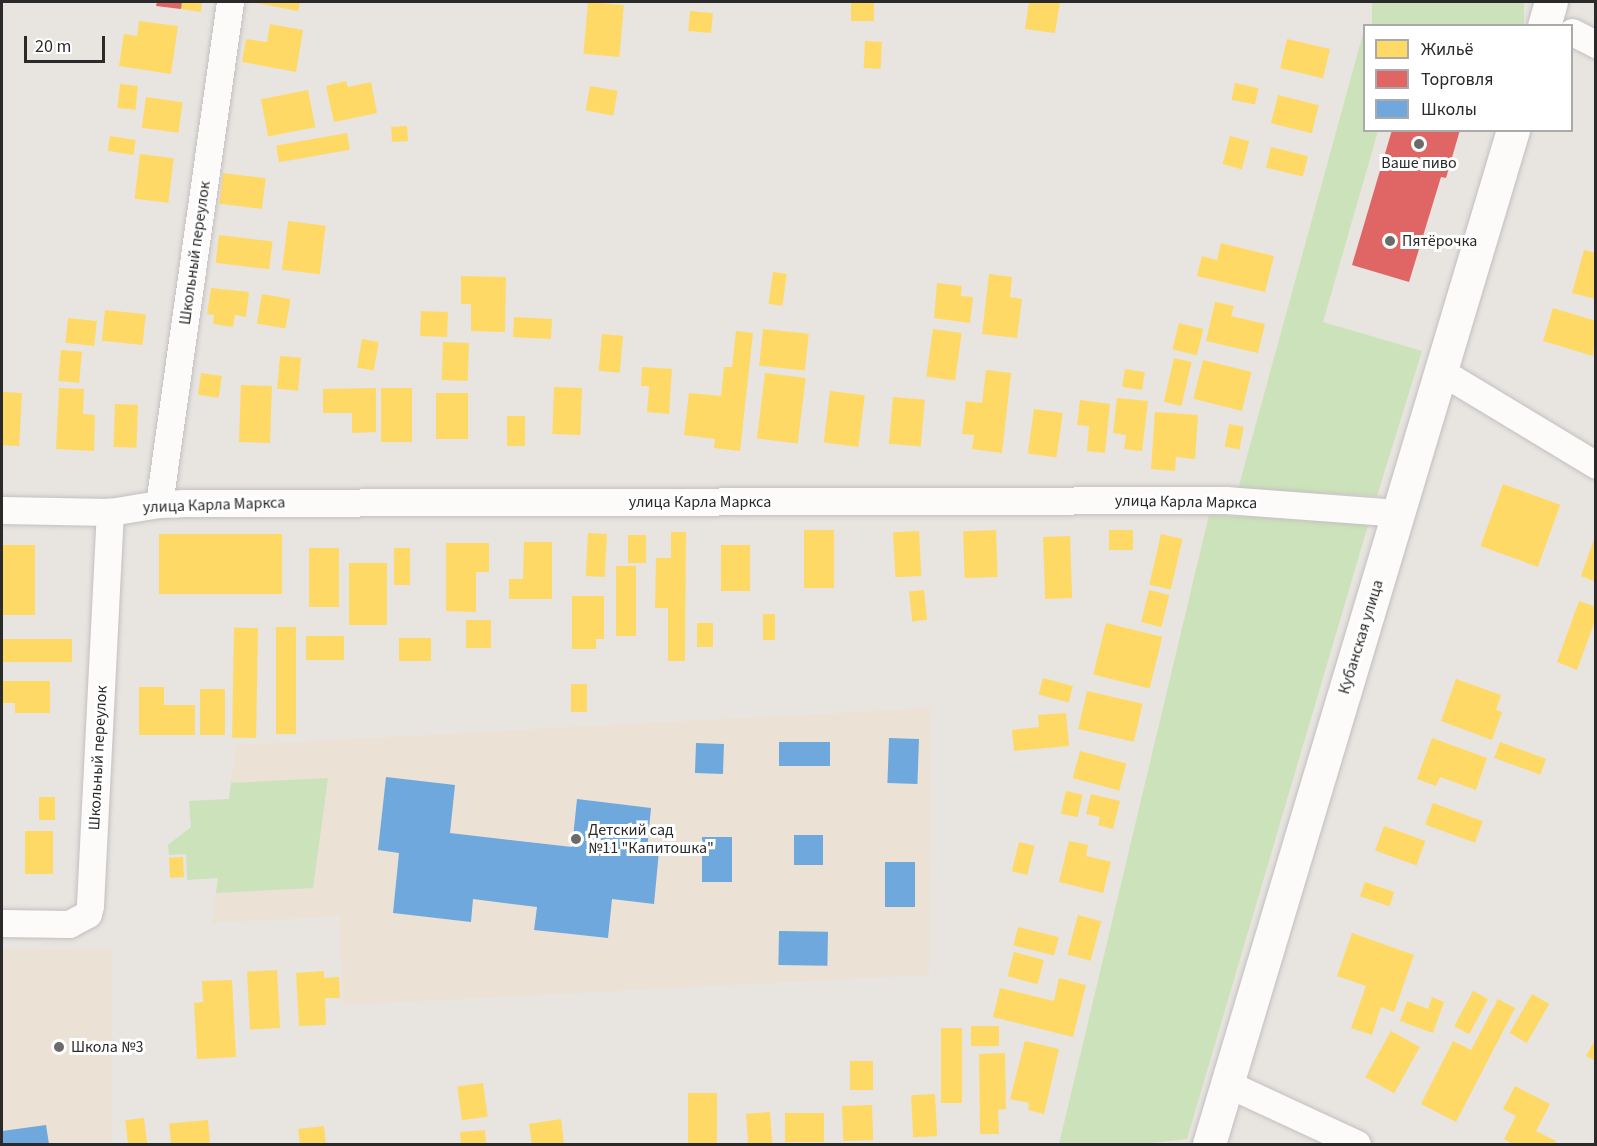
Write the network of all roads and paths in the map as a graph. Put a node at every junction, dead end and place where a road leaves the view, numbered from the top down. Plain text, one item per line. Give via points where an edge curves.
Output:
1 (230, 2) edge
2 (1573, 31) edge
3 (1596, 44) edge
4 (1512, 132) edge
5 (1442, 372) junction
6 (1596, 465) edge
7 (159, 504) junction
8 (2, 510) edge
9 (110, 512) junction
10 (1398, 513) junction
11 (2, 923) edge
12 (1228, 1084) junction
13 (1209, 1144) edge
14 (1357, 1144) edge

1 - 7 street, Школьный переулок
2 - 3 street
4 - 5 street, Кубанская улица
5 - 6 street
5 - 10 street, Кубанская улица
7 - 9 street, улица Карла Маркса
7 - 10 street, улица Карла Маркса via 1226,500
8 - 9 street, улица Карла Маркса
9 - 11 street, Школьный переулок via 88,914 69,924
10 - 12 street, Кубанская улица
12 - 13 street, Кубанская улица
12 - 14 street

